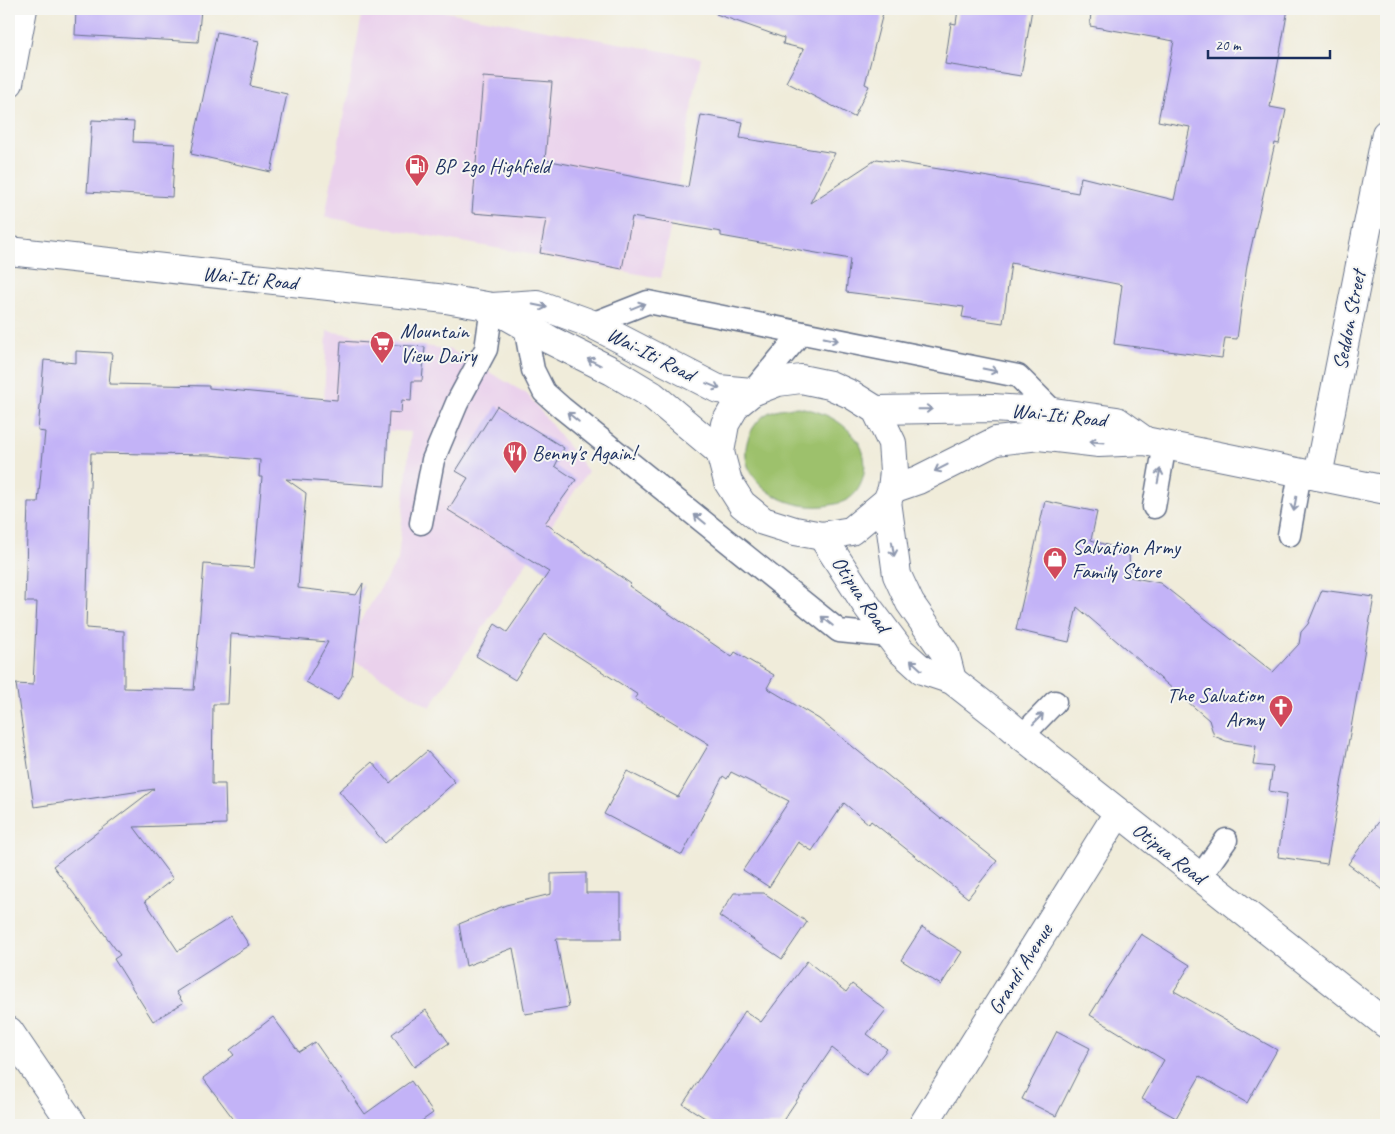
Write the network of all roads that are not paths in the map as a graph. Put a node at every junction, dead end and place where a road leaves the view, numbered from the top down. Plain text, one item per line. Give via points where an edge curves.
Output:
1 (22, 9) edge
2 (9, 83) edge
3 (1386, 134) edge
4 (9, 251) edge
5 (492, 307) junction
6 (592, 324) junction
7 (525, 326) junction
8 (801, 333) junction
9 (752, 392) junction
10 (876, 410) junction
11 (1054, 412) junction
12 (1155, 442) junction
13 (720, 452) junction
14 (1309, 474) junction
15 (1386, 490) edge
16 (890, 495) junction
17 (1154, 507) dead end
18 (421, 523) dead end
19 (1289, 535) dead end
20 (822, 536) junction
21 (889, 636) junction
22 (952, 680) junction
23 (1055, 702) dead end
24 (1022, 736) junction
25 (1118, 813) junction
26 (1226, 840) dead end
27 (1200, 877) junction
28 (1386, 1024) edge
29 (9, 1031) edge
30 (73, 1125) edge
31 (923, 1125) edge

1 - 2 street
3 - 14 street, Seddon Street
4 - 5 street, Wai-Iti Road via 446,299
5 -> 6 street, Wai-Iti Road via 537,304
5 - 7 street, Wai-Iti Road
5 - 18 lane via 486,349 432,460
6 -> 8 lane via 648,302
6 -> 9 street, Wai-Iti Road via 718,389
13 -> 7 street, Wai-Iti Road via 652,395
21 -> 7 lane via 839,631 562,408 544,392 534,370
8 - 9 lane
8 -> 11 lane via 1018,376
9 - 10 street via 778,382 801,379 830,385
9 - 13 street via 736,405 726,424
10 -> 11 street, Wai-Iti Road via 993,408
10 - 16 street via 892,443 894,471
11 - 12 street, Wai-Iti Road via 1117,421
12 - 14 street, Wai-Iti Road
12 -> 16 street, Wai-Iti Road via 1099,443 1039,436 996,441
17 -> 12 lane
13 - 20 street via 728,482 742,504 763,521
14 - 15 street, Wai-Iti Road
14 -> 19 lane
16 - 20 street via 851,531
16 -> 22 street, Otipua Road via 897,575 910,603 945,653
20 - 21 street, Otipua Road
22 -> 21 street, Otipua Road via 922,670
22 - 24 street, Otipua Road
24 -> 23 lane
24 - 25 street, Otipua Road
25 - 27 street, Otipua Road
25 - 31 street, Grandi Avenue
26 - 27 lane
27 - 28 street, Otipua Road
29 - 30 street

